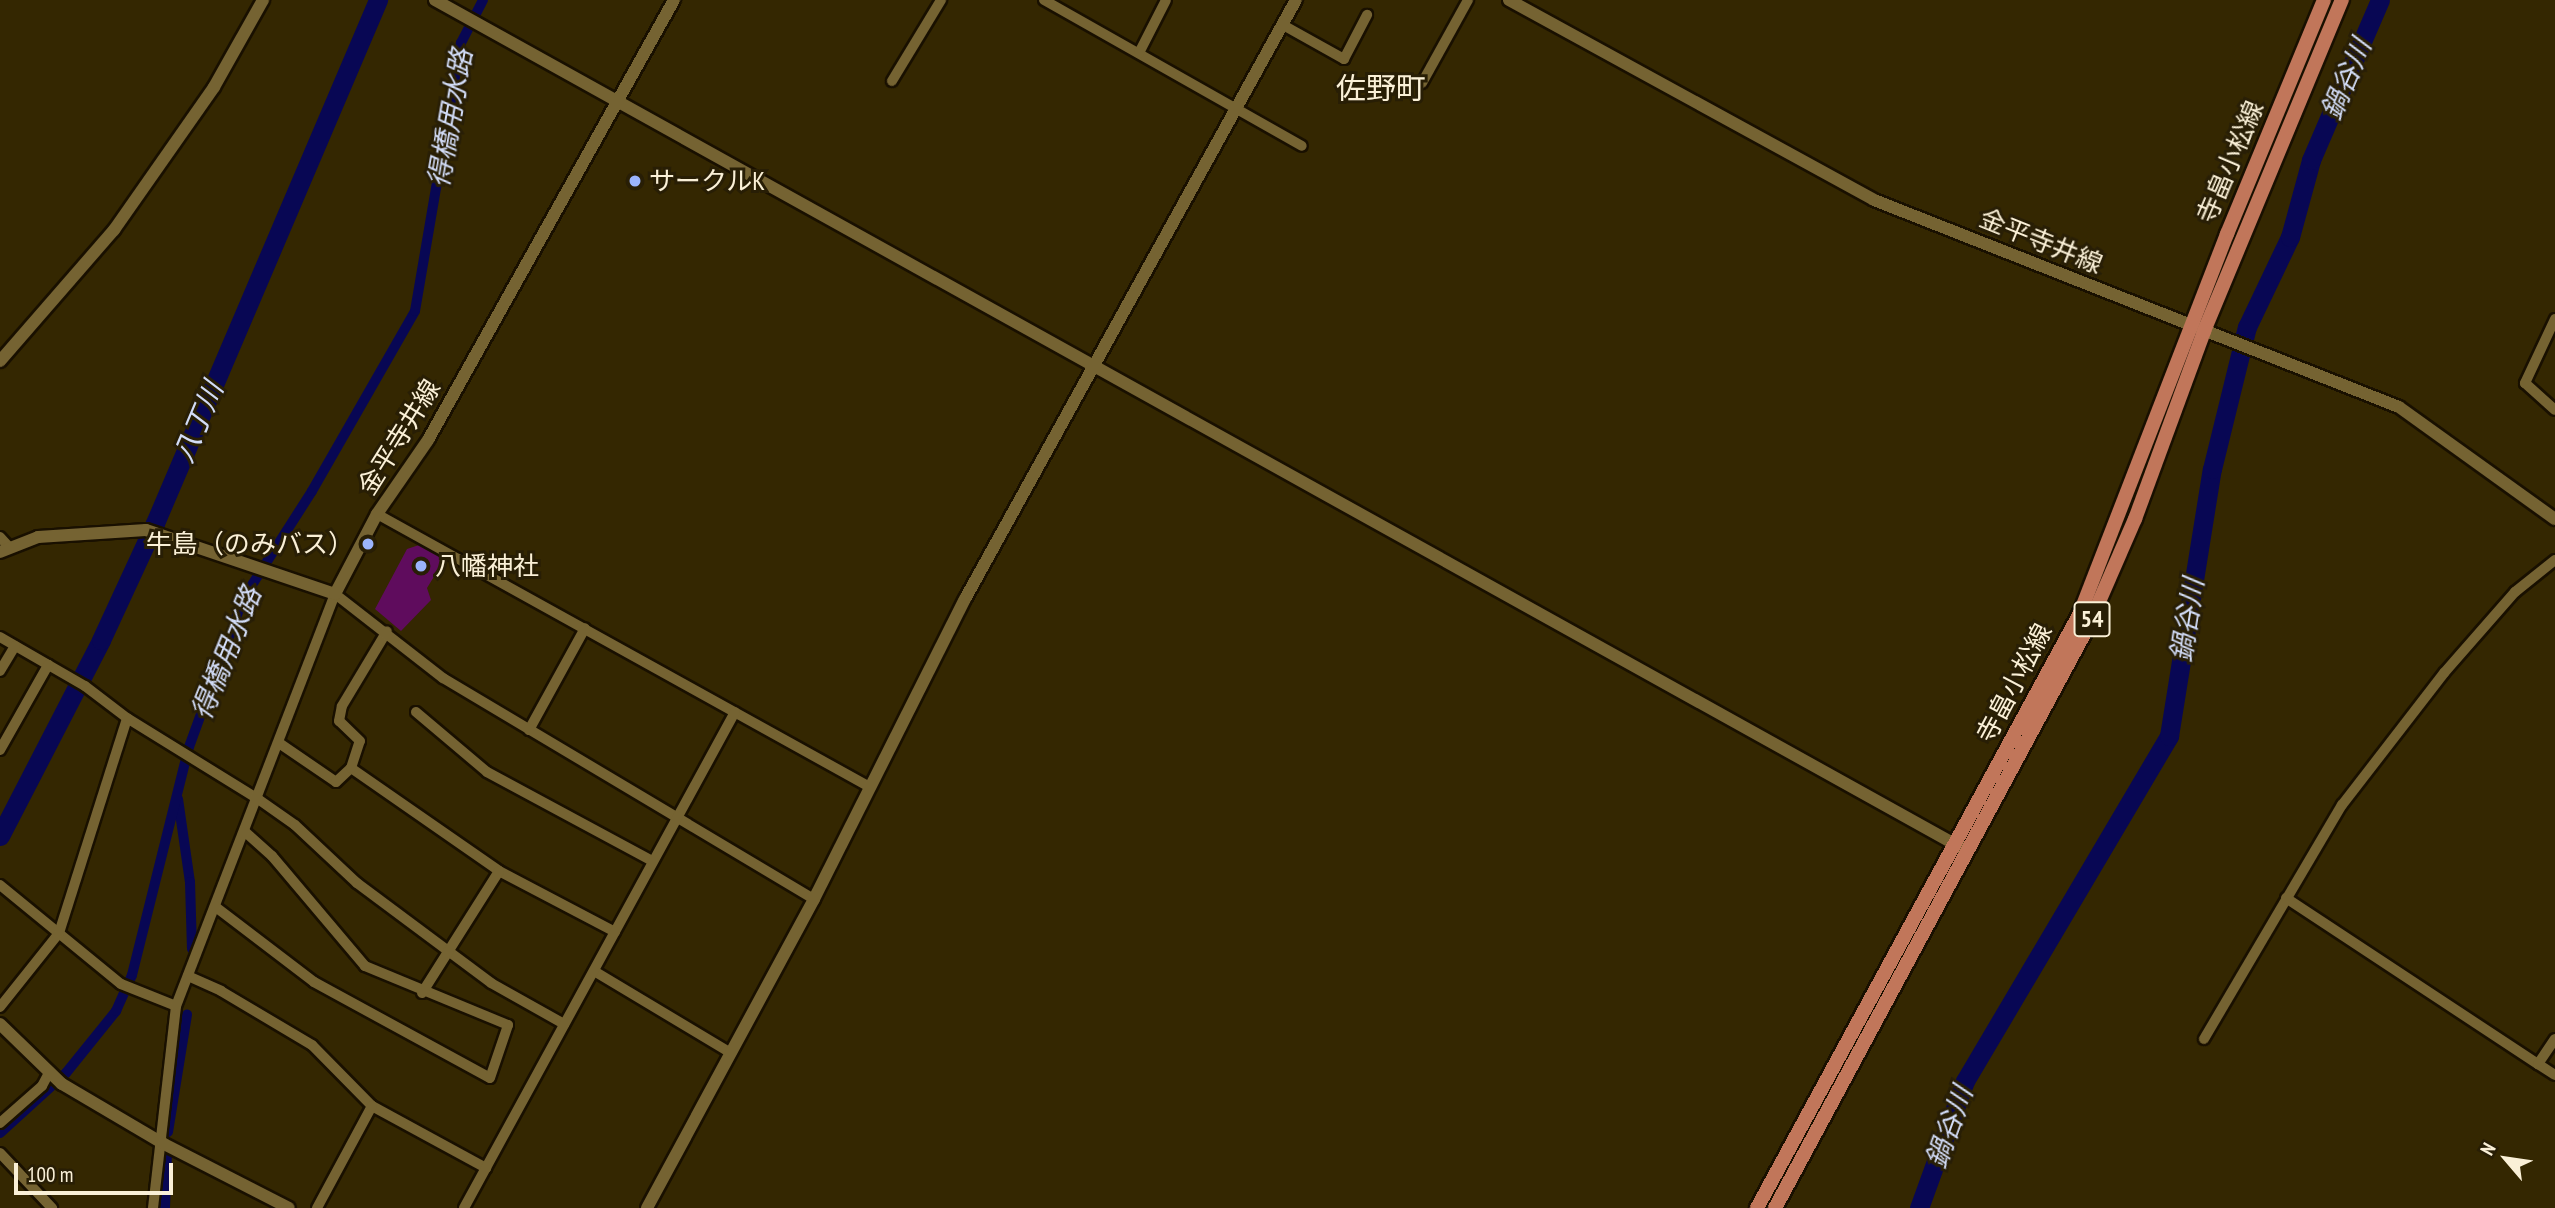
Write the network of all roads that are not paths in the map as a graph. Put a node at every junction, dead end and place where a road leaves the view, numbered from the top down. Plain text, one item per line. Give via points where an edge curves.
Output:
1 (263, 0) edge
2 (435, 0) edge
3 (674, 0) edge
4 (941, 0) edge
5 (1044, 0) edge
6 (1166, 0) edge
7 (1296, 0) edge
8 (1468, 0) edge
9 (1508, 0) edge
10 (2324, 0) edge
11 (2342, 0) edge
12 (1367, 15) dead end
13 (1283, 25) junction
14 (1139, 53) junction
15 (892, 81) dead end
16 (1422, 83) dead end
17 (618, 102) junction
18 (1237, 109) junction
19 (1302, 146) dead end
20 (2555, 319) edge
21 (2197, 328) junction
22 (2543, 346) junction
23 (2555, 351) edge
24 (0, 361) edge
25 (1096, 367) junction
26 (2555, 410) edge
27 (377, 514) junction
28 (2555, 519) edge
29 (0, 537) edge
30 (5, 550) edge
31 (2555, 560) edge
32 (335, 594) junction
33 (585, 628) junction
34 (387, 631) junction
35 (0, 637) edge
36 (15, 646) junction
37 (48, 665) junction
38 (0, 671) edge
39 (416, 712) dead end
40 (735, 712) junction
41 (127, 718) junction
42 (528, 730) junction
43 (279, 743) junction
44 (0, 750) edge
45 (351, 768) junction
46 (870, 787) junction
47 (258, 799) junction
48 (676, 818) junction
49 (245, 832) junction
50 (1962, 848) junction
51 (652, 861) junction
52 (499, 871) junction
53 (0, 884) edge
54 (814, 898) junction
55 (2286, 898) junction
56 (217, 908) junction
57 (614, 932) junction
58 (59, 933) junction
59 (447, 950) junction
60 (594, 971) junction
61 (188, 976) junction
62 (422, 993) junction
63 (176, 1006) junction
64 (0, 1007) edge
65 (0, 1024) edge
66 (564, 1024) junction
67 (2555, 1038) edge
68 (2204, 1039) dead end
69 (731, 1053) junction
70 (2538, 1064) junction
71 (2555, 1075) edge
72 (55, 1078) junction
73 (372, 1106) junction
74 (0, 1123) edge
75 (166, 1145) junction
76 (0, 1153) edge
77 (486, 1168) junction
78 (52, 1208) edge
79 (153, 1208) edge
80 (289, 1208) edge
81 (317, 1208) edge
82 (464, 1208) edge
83 (647, 1208) edge
84 (1757, 1208) edge
85 (1775, 1208) edge

1 - 24 street via 214,88 114,230
2 - 17 street
3 - 17 street, 金平寺井線
4 - 15 street
5 - 14 street
6 - 14 street
7 - 13 street
8 - 16 street
9 - 21 street, 金平寺井線 via 1874,200
10 - 21 main road, 寺畠小松線 / 54
11 - 21 main road, 寺畠小松線 / 54
12 - 13 street via 1344,59
13 - 18 street
14 - 18 street
17 - 25 street
17 - 27 street, 金平寺井線 via 428,440
18 - 19 street
18 - 25 street
20 - 22 street
21 - 28 street, 金平寺井線 via 2399,407
21 - 50 main road, 寺畠小松線 / 54 via 2080,613
22 - 23 street
22 - 26 street via 2525,383
25 - 46 street via 965,599
25 - 50 street
27 - 32 street, 金平寺井線
27 - 33 street
29 - 30 street
30 - 32 street via 38,537 146,530
31 - 55 street via 2515,592 2444,673 2342,804
32 - 34 street
32 - 43 street
33 - 40 street
33 - 42 street
34 - 42 street via 443,678
34 - 45 street via 342,706 339,721 360,741
35 - 36 street
36 - 37 street
36 - 38 street
37 - 41 street
37 - 44 street
39 - 51 street via 487,772
40 - 46 street
40 - 48 street
41 - 47 street
41 - 58 street
42 - 48 street
43 - 45 street via 336,782
43 - 47 street
45 - 52 street
46 - 54 street
47 - 49 street
47 - 59 street via 295,825 357,883
48 - 51 street
48 - 54 street
49 - 56 street
49 - 62 street via 272,856 365,966
50 - 84 main road, 寺畠小松線 / 54
50 - 85 main road, 寺畠小松線 / 54
51 - 57 street
52 - 57 street
52 - 59 street
53 - 58 street
54 - 69 street
55 - 68 street
55 - 70 street
56 - 61 street
56 - 62 street via 314,982 490,1078 508,1025
57 - 60 street
58 - 63 street via 121,984
58 - 64 street
59 - 62 street
59 - 66 street via 491,983
60 - 66 street
60 - 69 street
61 - 63 street
61 - 73 street via 221,990 312,1045
63 - 75 street
65 - 72 street
66 - 77 street
67 - 70 street
69 - 83 street
70 - 71 street
72 - 74 street
72 - 75 street
73 - 77 street
73 - 81 street
75 - 79 street
75 - 80 street
76 - 78 street
77 - 82 street

